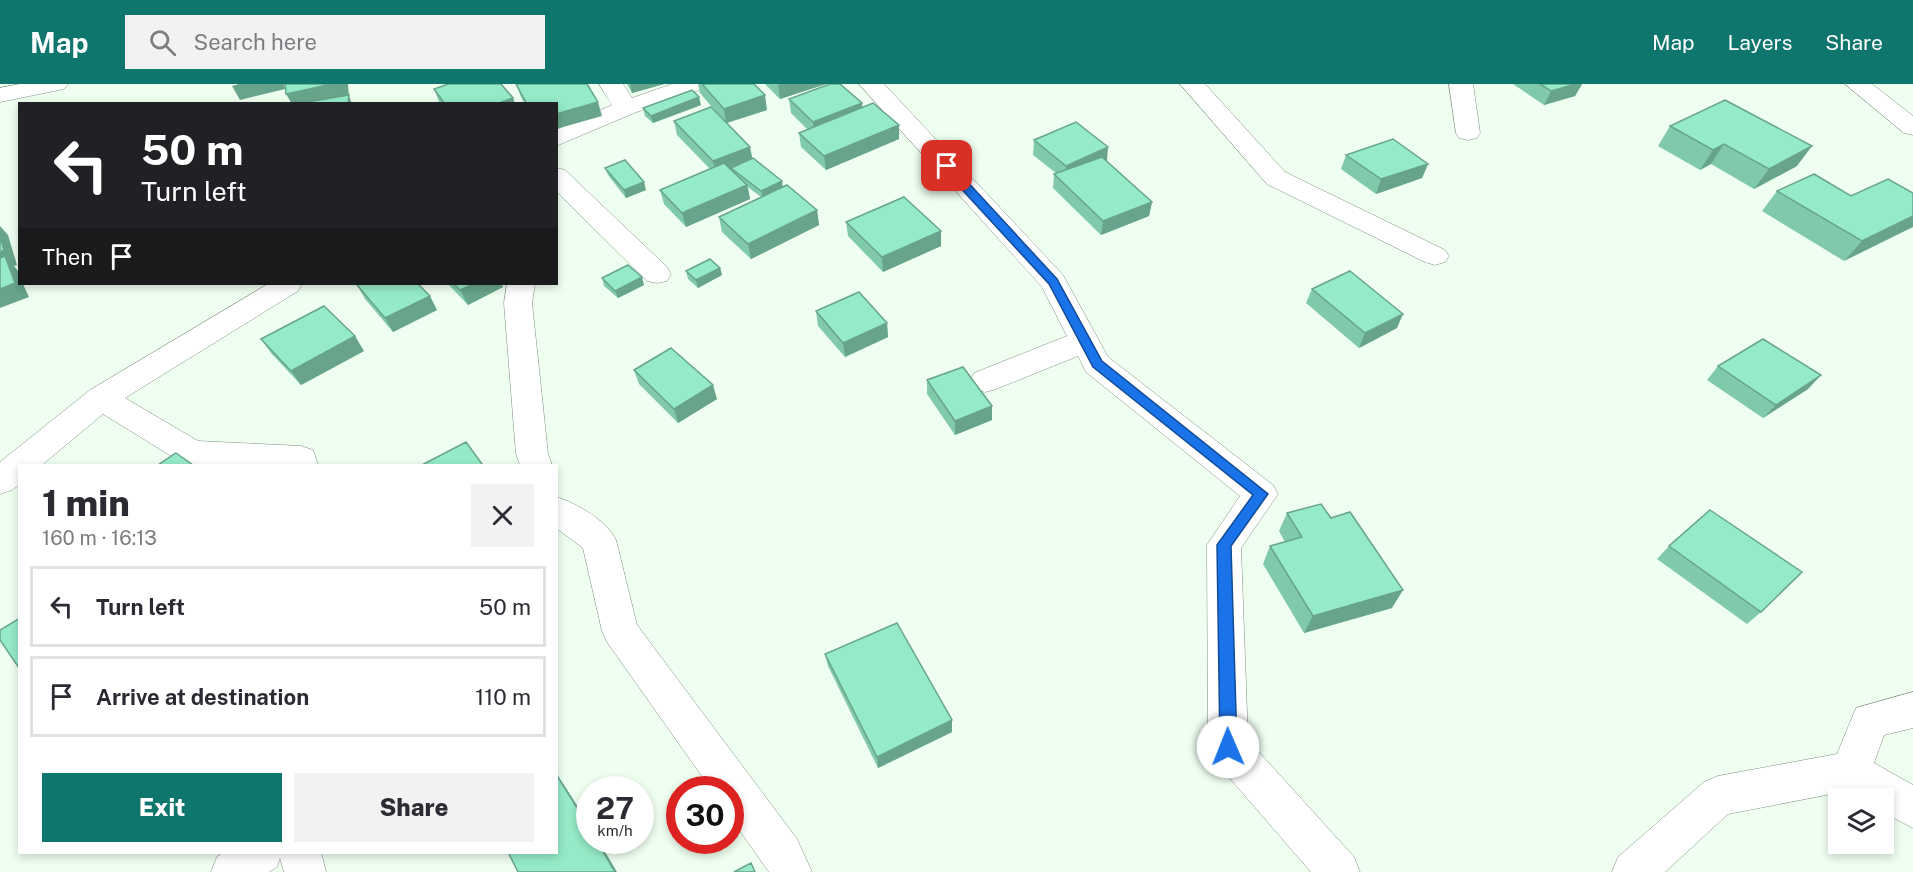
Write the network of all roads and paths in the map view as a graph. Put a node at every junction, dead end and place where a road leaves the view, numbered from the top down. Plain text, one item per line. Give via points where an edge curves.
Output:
1 (56, 84) edge
2 (611, 84) edge
3 (694, 84) edge
4 (871, 84) edge
5 (1192, 84) edge
6 (1461, 84) edge
7 (1857, 84) edge
8 (0, 95) edge
9 (626, 108) junction
10 (1913, 128) edge
11 (1468, 133) dead end
12 (558, 139) edge
13 (558, 178) edge
14 (1435, 256) dead end
15 (657, 274) dead end
16 (286, 285) edge
17 (521, 285) edge
18 (1085, 341) junction
19 (985, 381) dead end
20 (101, 398) junction
21 (20, 464) edge
22 (302, 464) edge
23 (536, 464) edge
24 (18, 465) edge
25 (0, 480) edge
26 (558, 511) edge
27 (1913, 710) edge
28 (1851, 771) junction
29 (1913, 808) edge
30 (259, 854) edge
31 (300, 854) edge
32 (232, 872) edge
33 (305, 872) edge
34 (791, 872) edge
35 (1339, 872) edge
36 (1633, 872) edge

1 - 8 street
2 - 9 street
3 - 9 street
4 - 18 street via 1053,282
5 - 14 street via 1276,178
6 - 11 street
7 - 10 street
9 - 12 street
13 - 15 street
16 - 20 street
17 - 23 street via 518,303
18 - 19 street
18 - 35 street via 1097,364 1261,494 1224,545 1228,747
20 - 21 street
20 - 22 street via 192,453 301,459
24 - 25 street
26 - 34 street via 599,540 620,631 782,854
27 - 28 street via 1870,721
28 - 29 street
28 - 36 street via 1718,796
30 - 32 street
31 - 33 street

